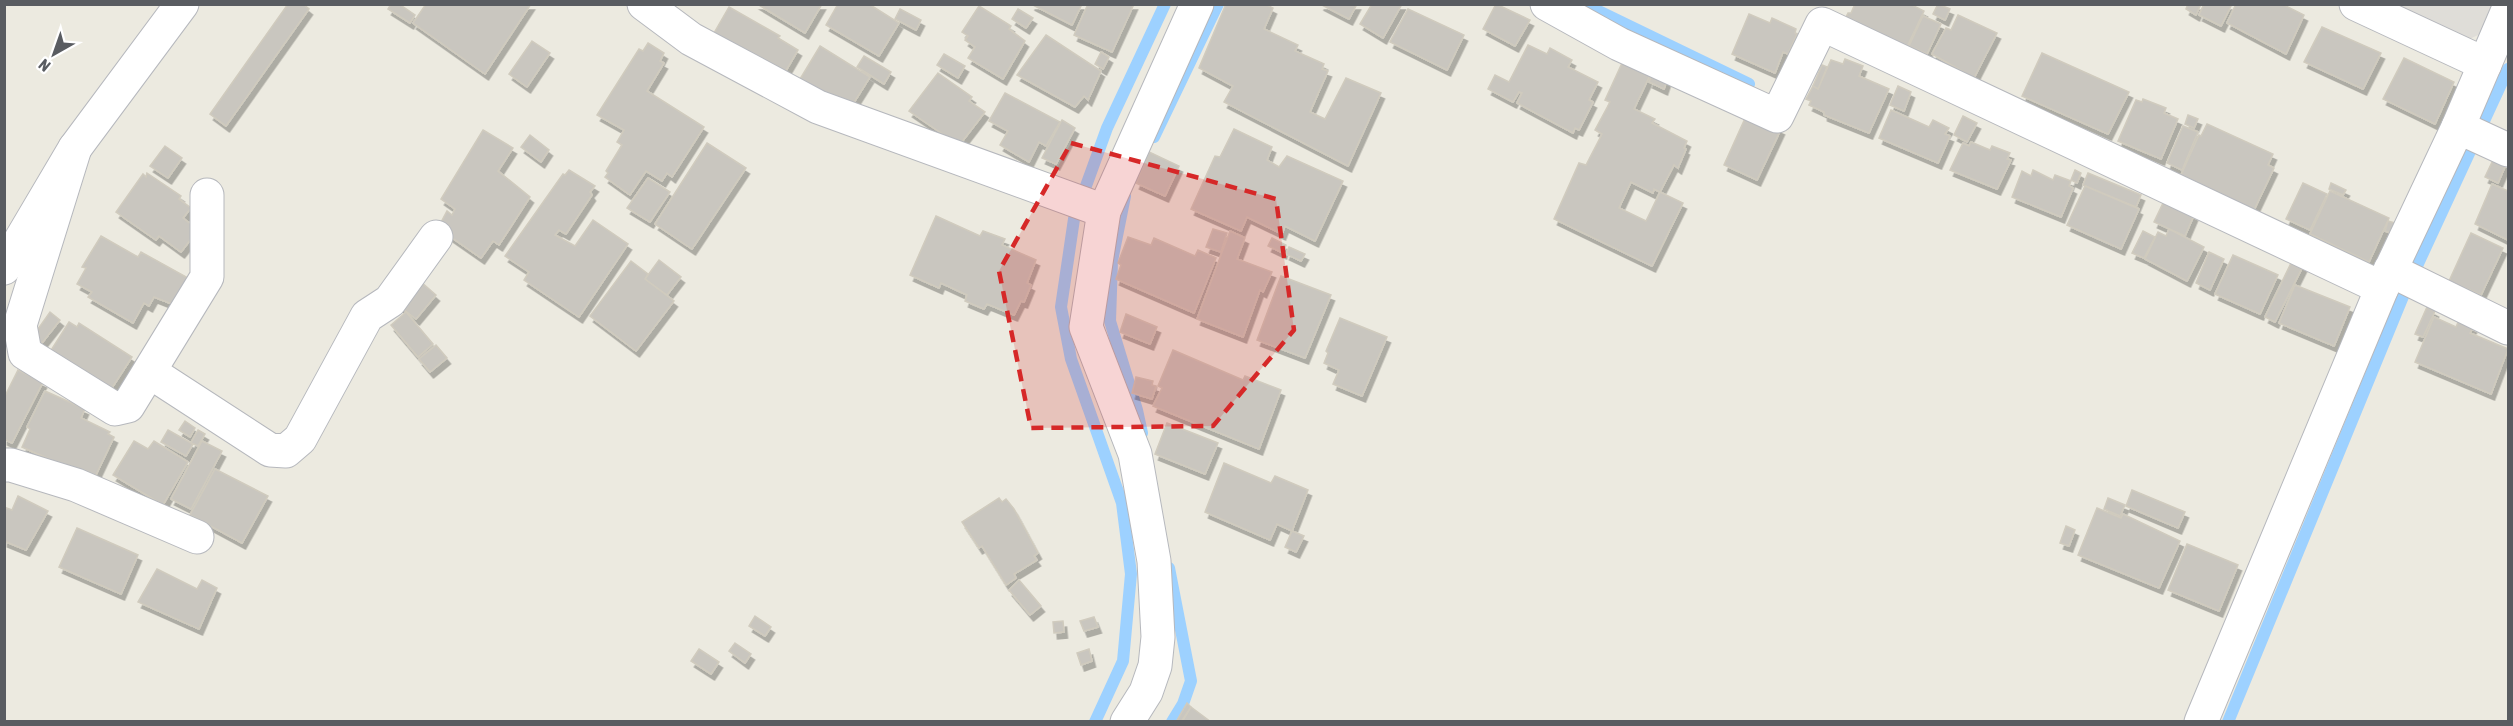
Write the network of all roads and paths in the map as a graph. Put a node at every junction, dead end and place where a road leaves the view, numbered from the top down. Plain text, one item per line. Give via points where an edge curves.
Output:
1 (182, 4) edge
2 (644, 4) edge
3 (1197, 4) edge
4 (1547, 4) edge
5 (2356, 4) edge
6 (2508, 10) edge
7 (2485, 64) junction
8 (2480, 137) edge
9 (75, 148) junction
10 (207, 195) dead end
11 (1089, 205) junction
12 (436, 237) dead end
13 (4, 268) edge
14 (2398, 279) junction
15 (2508, 328) edge
16 (150, 372) junction
17 (4, 465) edge
18 (197, 537) dead end
19 (1127, 722) edge
20 (2201, 722) edge

1 - 9 street
2 - 11 street via 691,39 818,107
3 - 11 street
4 - 14 street via 1620,44 1777,116 1822,24
5 - 7 street
6 - 7 street
7 - 8 street
8 - 14 street
9 - 13 street
9 - 16 street via 20,325 25,353 115,409 128,406
10 - 16 street via 207,277
11 - 19 street via 1086,327 1135,454 1154,561 1158,637 1155,666 1146,692
12 - 16 street via 390,300 367,316 300,439 286,451 270,450
14 - 15 street
14 - 20 street
17 - 18 street via 76,485

